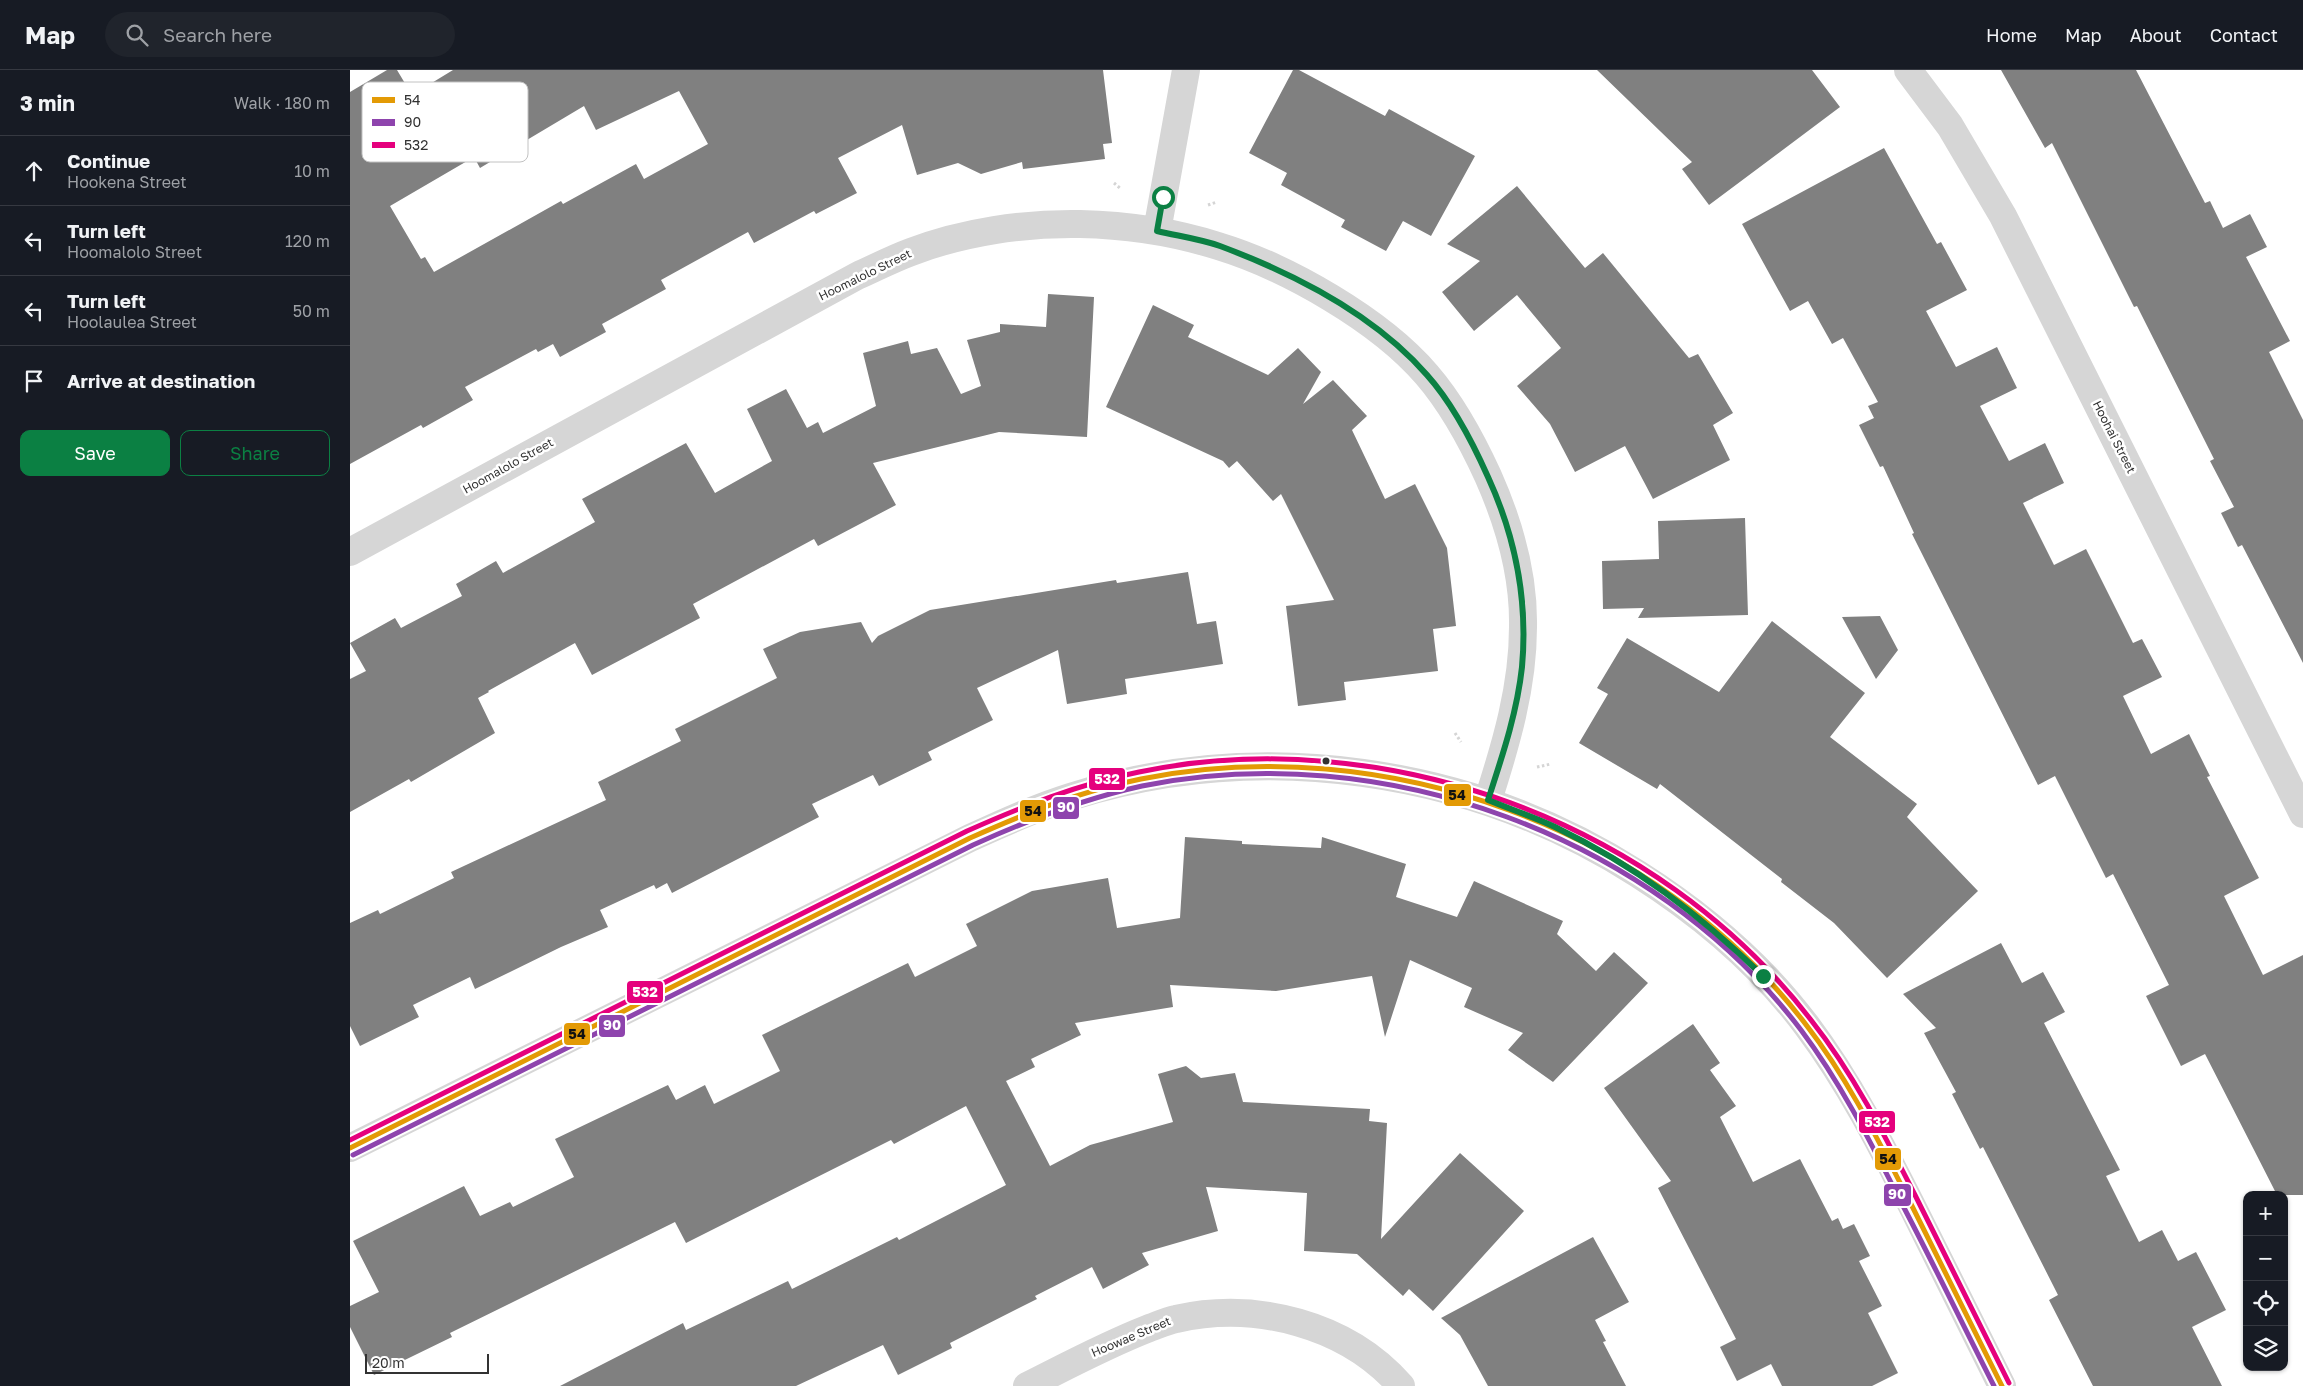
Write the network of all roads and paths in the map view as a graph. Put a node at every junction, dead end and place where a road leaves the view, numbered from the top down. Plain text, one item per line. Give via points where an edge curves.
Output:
1 (1186, 70) edge
2 (1908, 70) edge
3 (1114, 183) dead end
4 (1121, 189) dead end
5 (1217, 202) dead end
6 (1206, 206) dead end
7 (1157, 231) junction
8 (350, 552) edge
9 (1455, 733) dead end
10 (1462, 742) dead end
11 (1551, 764) dead end
12 (1537, 767) dead end
13 (1488, 800) junction
14 (2303, 814) edge
15 (350, 1148) edge
16 (1027, 1386) edge
17 (1401, 1386) edge
18 (2002, 1386) edge

1 - 7 street
2 - 14 street, Hoohai Street via 1950,126 2002,216
3 - 4 path
5 - 6 path
7 - 8 street, Hoomalolo Street via 1080,224 1028,227 970,235 913,251 856,276
7 - 13 street, Hoomalolo Street via 1219,246 1282,272 1331,298 1404,352 1428,376 1454,412 1499,500 1513,546 1521,589 1524,626 1522,667 1506,746
9 - 10 path
11 - 12 path
13 - 15 street via 1415,781 1339,769 1272,766 1171,774 1073,796 1027,812 970,838
13 - 18 street via 1555,827 1615,859 1667,893 1716,931 1805,1023 1842,1075 1872,1128
16 - 17 street, Hoowae Street via 1138,1332 1175,1319 1224,1313 1270,1316 1312,1326 1354,1345 1384,1367

